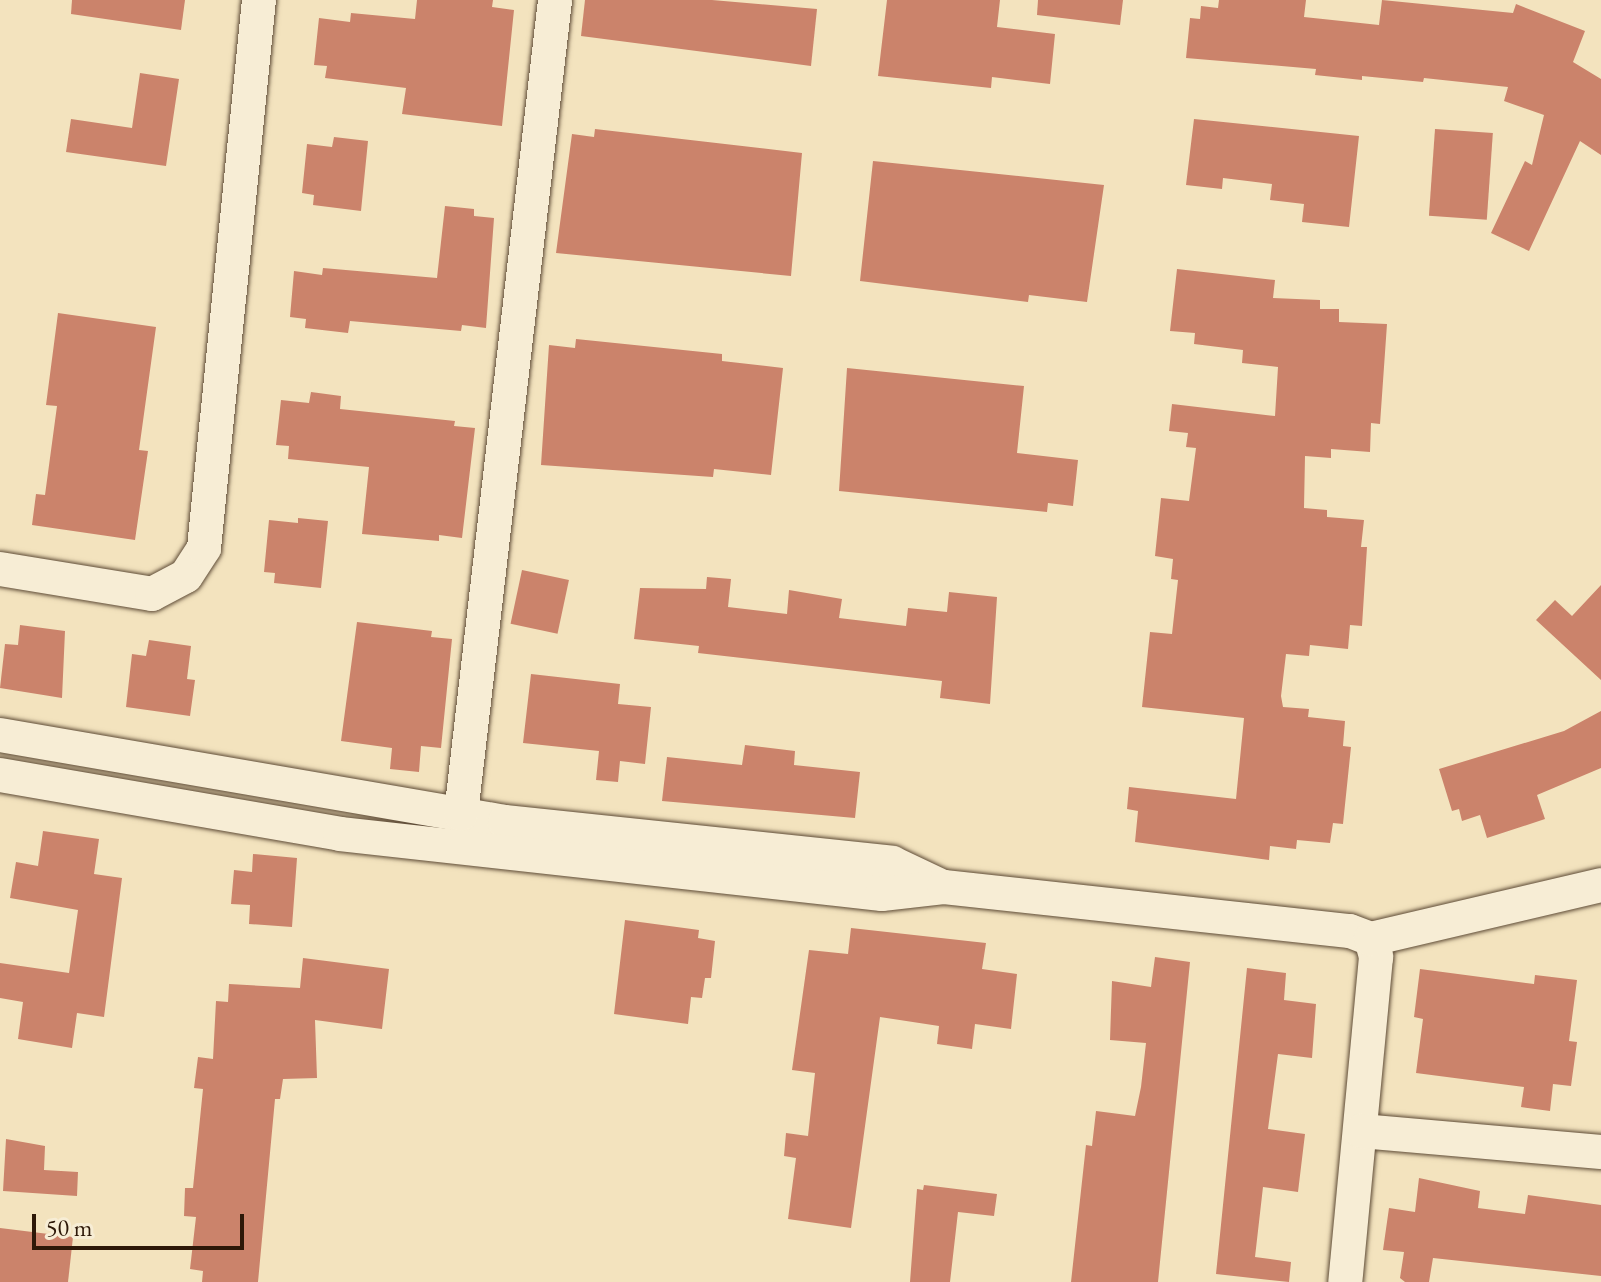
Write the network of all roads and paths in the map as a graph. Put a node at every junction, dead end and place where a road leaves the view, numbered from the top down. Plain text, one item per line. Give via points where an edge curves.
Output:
1 (259, 0) edge
2 (555, 0) edge
3 (0, 569) edge
4 (0, 735) edge
5 (0, 775) edge
6 (461, 814) junction
7 (1601, 885) edge
8 (944, 887) junction
9 (1371, 939) junction
10 (1361, 1131) junction
11 (1601, 1152) edge
12 (1345, 1282) edge

1 - 3 street via 204,548 186,576 152,594
2 - 6 street
4 - 6 street
5 - 8 street via 340,834 882,894
6 - 8 street via 892,863
7 - 9 street
8 - 9 street via 1350,931
9 - 10 street via 1376,957
10 - 11 street
10 - 12 street

